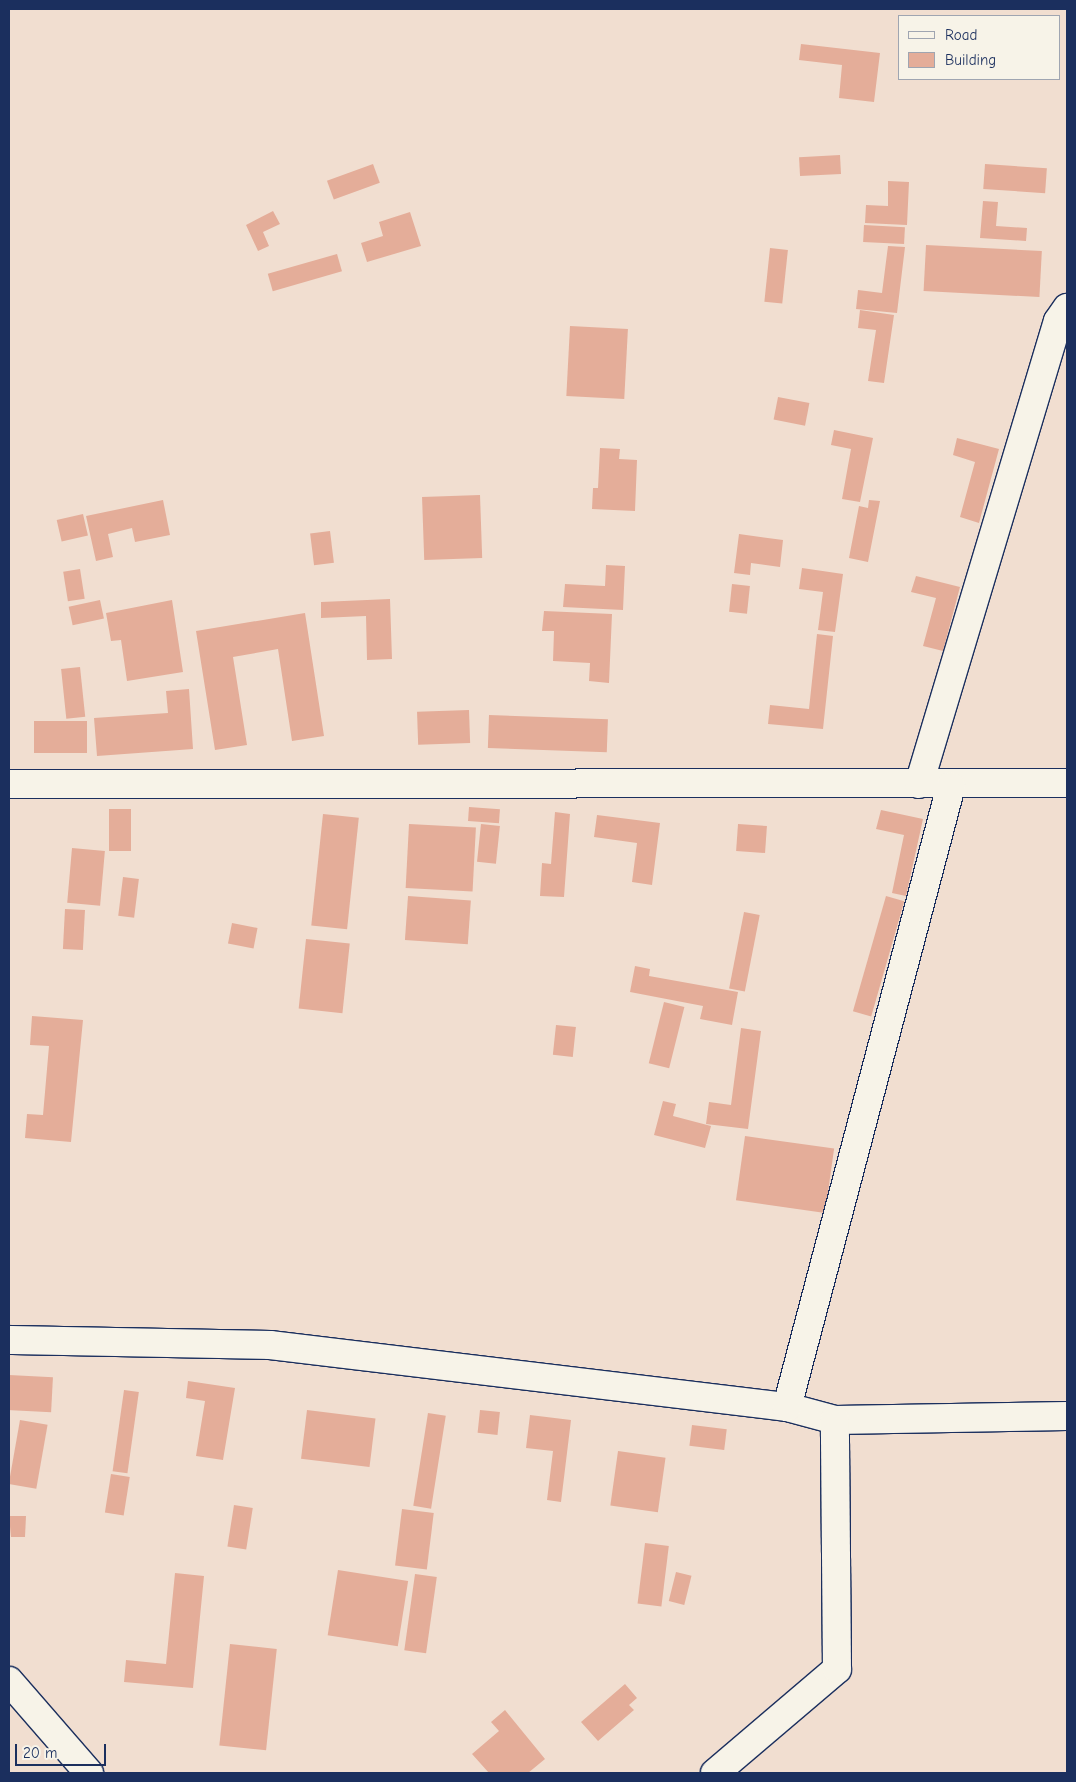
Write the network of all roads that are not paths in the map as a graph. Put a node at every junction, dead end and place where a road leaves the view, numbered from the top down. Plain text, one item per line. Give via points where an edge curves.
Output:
1 (1067, 308) edge
2 (1067, 783) edge
3 (9, 784) edge
4 (919, 784) junction
5 (951, 786) junction
6 (9, 1340) edge
7 (787, 1407) junction
8 (1067, 1416) edge
9 (835, 1420) junction
10 (9, 1681) edge
11 (89, 1773) edge
12 (715, 1773) edge

1 - 4 street via 1058,321
2 - 5 street
3 - 4 street
4 - 5 street
5 - 7 street
6 - 7 street via 270,1345
7 - 9 street
8 - 9 street
9 - 12 street via 837,1669
10 - 11 street

